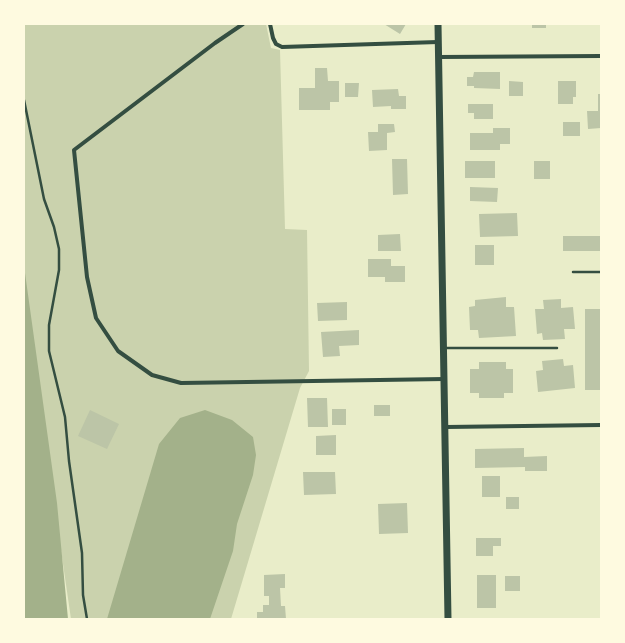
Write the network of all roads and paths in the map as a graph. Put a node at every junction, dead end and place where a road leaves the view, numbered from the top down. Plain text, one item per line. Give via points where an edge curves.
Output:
1 (243, 24) edge
2 (270, 24) edge
3 (438, 24) edge
4 (439, 42) junction
5 (601, 56) edge
6 (440, 57) junction
7 (24, 100) edge
8 (573, 272) dead end
9 (601, 272) edge
10 (444, 348) junction
11 (557, 348) dead end
12 (445, 378) junction
13 (601, 425) edge
14 (446, 427) junction
15 (87, 619) edge
16 (448, 619) edge

1 - 12 street via 74,150 87,277 96,318 118,350 152,375 181,383
2 - 4 street via 276,44 282,47
3 - 4 street
4 - 6 street
5 - 6 street
6 - 10 street
7 - 15 path via 44,199 58,248 58,270 49,325 49,351 65,417 82,553 83,595
8 - 9 lane
10 - 11 lane
10 - 12 street
12 - 14 street
13 - 14 street
14 - 16 street

